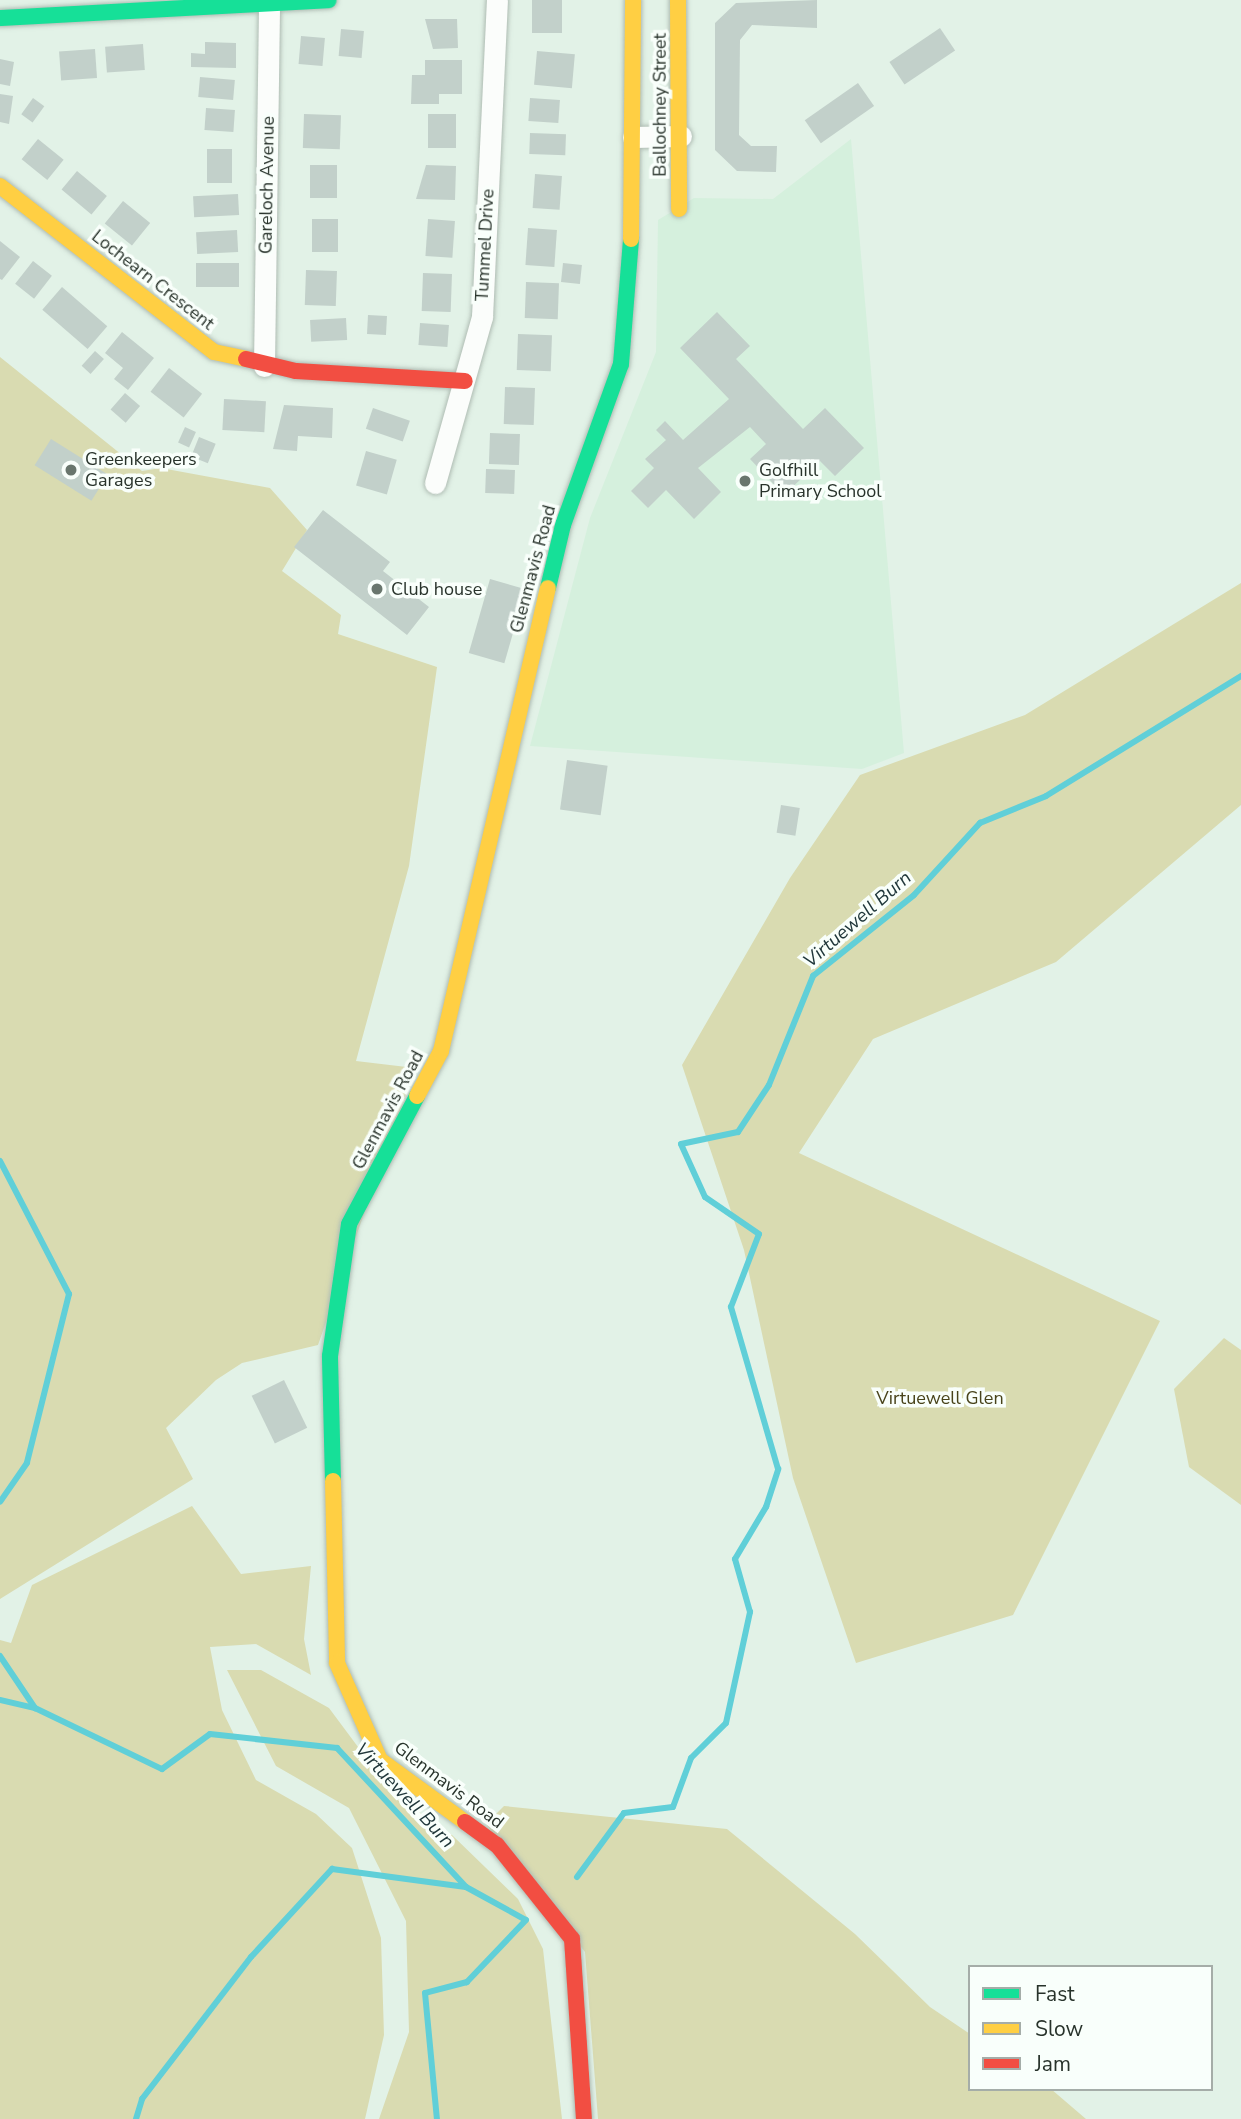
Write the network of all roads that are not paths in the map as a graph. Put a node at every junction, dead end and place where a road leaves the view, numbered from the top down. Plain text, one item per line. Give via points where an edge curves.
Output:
1 (329, 0) edge
2 (497, 0) edge
3 (632, 0) edge
4 (678, 0) edge
5 (270, 4) junction
6 (0, 18) edge
7 (633, 136) junction
8 (681, 136) junction
9 (0, 186) edge
10 (679, 209) dead end
11 (264, 366) junction
12 (466, 381) junction
13 (435, 483) dead end
14 (584, 2119) edge

1 - 5 main road
2 - 12 street, Tummel Drive via 482,317
3 - 7 main road, Glenmavis Road
4 - 8 main road, Ballochney Street
5 - 6 main road
5 - 11 street, Gareloch Avenue
7 - 8 street
7 - 14 main road, Glenmavis Road via 631,300 621,364 563,525 441,1051 349,1224 330,1356 337,1663 380,1760 497,1845 572,1939
8 - 10 main road, Ballochney Street
9 - 11 main road, Lochearn Crescent via 214,352
11 - 12 main road, Lochearn Crescent
12 - 13 street, Tummel Drive

